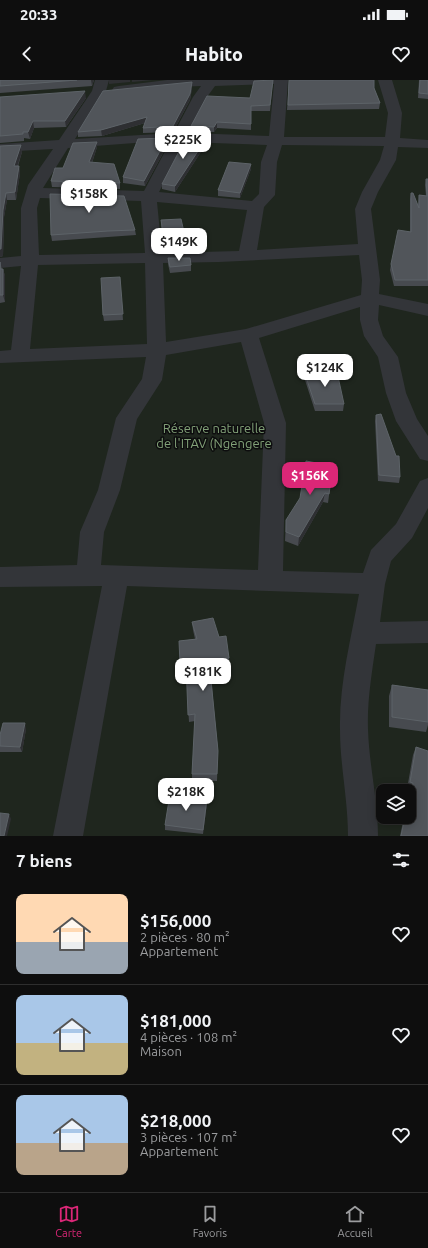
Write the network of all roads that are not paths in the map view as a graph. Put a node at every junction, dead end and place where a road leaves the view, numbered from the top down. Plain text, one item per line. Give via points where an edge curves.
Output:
1 (281, 80) edge
2 (385, 80) edge
3 (210, 81) edge
4 (95, 88) edge
5 (178, 137) junction
6 (276, 141) junction
7 (392, 142) junction
8 (62, 144) junction
9 (428, 144) edge
10 (0, 148) edge
11 (34, 193) junction
12 (149, 197) junction
13 (256, 206) junction
14 (366, 249) junction
15 (247, 255) junction
16 (154, 258) junction
17 (30, 260) junction
18 (0, 263) edge
19 (370, 298) junction
20 (428, 310) edge
21 (248, 335) junction
22 (157, 350) junction
23 (20, 356) junction
24 (0, 357) edge
25 (428, 453) edge
26 (428, 487) edge
27 (88, 575) junction
28 (116, 576) junction
29 (0, 577) edge
30 (270, 581) junction
31 (373, 584) junction
32 (428, 632) edge
33 (365, 633) junction
34 (68, 836) edge
35 (364, 836) edge

1 - 3 street
1 - 6 street
2 - 7 street via 396,113
3 - 4 street
3 - 5 street
4 - 8 street
5 - 6 street
5 - 8 street
5 - 12 street
6 - 7 street
6 - 13 street via 269,162 267,194
7 - 9 street
7 - 14 street via 388,160 363,209
8 - 10 street
8 - 11 street via 39,180
11 - 12 street
11 - 17 street via 29,208
12 - 13 street
12 - 16 street
13 - 15 street
14 - 15 street
14 - 19 street via 371,280
15 - 16 street
16 - 17 street
16 - 22 street
17 - 18 street
17 - 23 street
19 - 20 street
19 - 21 street
19 - 25 street via 369,320 374,336 388,357 396,393 407,420
21 - 22 street
21 - 30 street via 275,423
22 - 23 street
22 - 27 street via 152,380 127,418 108,490 92,532
23 - 24 street
26 - 31 street via 404,531 380,557
27 - 28 street
27 - 29 street
28 - 30 street
28 - 34 street
30 - 31 street
31 - 33 street
32 - 33 street
33 - 35 street via 356,685 354,730

